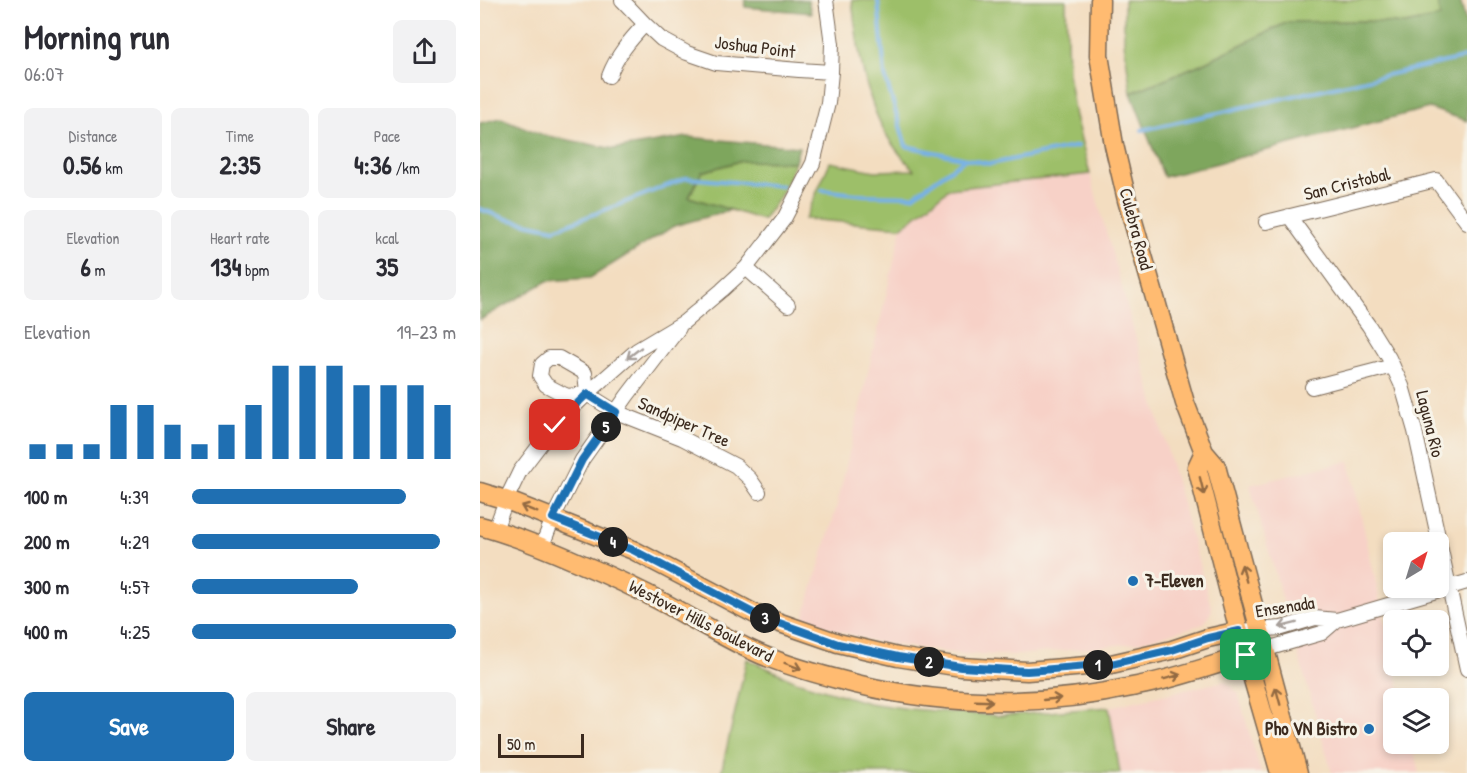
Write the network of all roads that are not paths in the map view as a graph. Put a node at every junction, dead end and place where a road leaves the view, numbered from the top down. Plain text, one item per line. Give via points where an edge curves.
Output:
1 (622, 0) edge
2 (826, 0) edge
3 (1100, 0) edge
4 (645, 24) junction
5 (831, 72) junction
6 (609, 76) dead end
7 (1289, 216) junction
8 (1266, 222) dead end
9 (1467, 222) edge
10 (746, 268) junction
11 (788, 305) dead end
12 (684, 322) junction
13 (1393, 366) junction
14 (1312, 387) dead end
15 (587, 394) junction
16 (616, 412) junction
17 (1204, 452) junction
18 (480, 492) edge
19 (759, 492) dead end
20 (506, 500) junction
21 (553, 518) junction
22 (488, 528) edge
23 (1437, 532) edge
24 (542, 546) junction
25 (1467, 582) edge
26 (1449, 587) joint
27 (1412, 598) edge
28 (1337, 620) junction
29 (1259, 630) junction
30 (1239, 631) junction
31 (1265, 650) junction
32 (1246, 655) junction
33 (1111, 664) junction
34 (1467, 669) edge
35 (1115, 690) junction
36 (1280, 773) edge
37 (1298, 773) edge

1 - 4 street, Joshua Point
2 - 5 street
3 - 17 main road, Culebra Road via 1099,55 1114,145 1185,403
4 - 5 street, Joshua Point via 661,39 716,63
4 - 6 street via 626,45
5 - 10 street via 828,103 813,163 784,219
7 - 8 street, San Cristobal
7 - 9 street, San Cristobal via 1436,180
7 - 13 street, Laguna Rio
10 - 11 street
10 - 12 street
12 -> 15 street via 637,350
12 - 16 street
13 - 14 street
13 - 23 street, Laguna Rio via 1409,407
15 - 16 street, Sandpiper Tree
15 - 20 street via 555,425 520,471
16 - 19 street, Sandpiper Tree via 682,438 736,466
16 - 21 street via 582,460
29 -> 17 main road, Culebra Road via 1216,466
17 -> 30 main road, Culebra Road via 1197,467
18 - 20 main road, Westover Hills Boulevard
21 -> 20 main road, Westover Hills Boulevard
20 - 22 street
21 - 24 street
21 - 33 main road, Westover Hills Boulevard via 633,550 757,615 838,644 961,667 1027,671
22 - 24 main road, Westover Hills Boulevard
24 -> 35 main road, Westover Hills Boulevard via 630,586 754,652 856,684 941,699 988,702 1027,702
25 - 26 street, Ensenada
26 - 34 street, Laguna Rio
27 - 28 street, Ensenada
28 -> 29 street, Ensenada via 1315,618
28 - 31 street, Ensenada via 1322,633
29 - 30 street, Ensenada
29 - 31 main road, Culebra Road
30 - 32 main road, Culebra Road
30 - 33 main road, Westover Hills Boulevard
31 - 32 street, Ensenada
37 -> 31 main road, Culebra Road
35 -> 32 main road, Westover Hills Boulevard
32 - 36 main road, Culebra Road
33 - 35 main road

